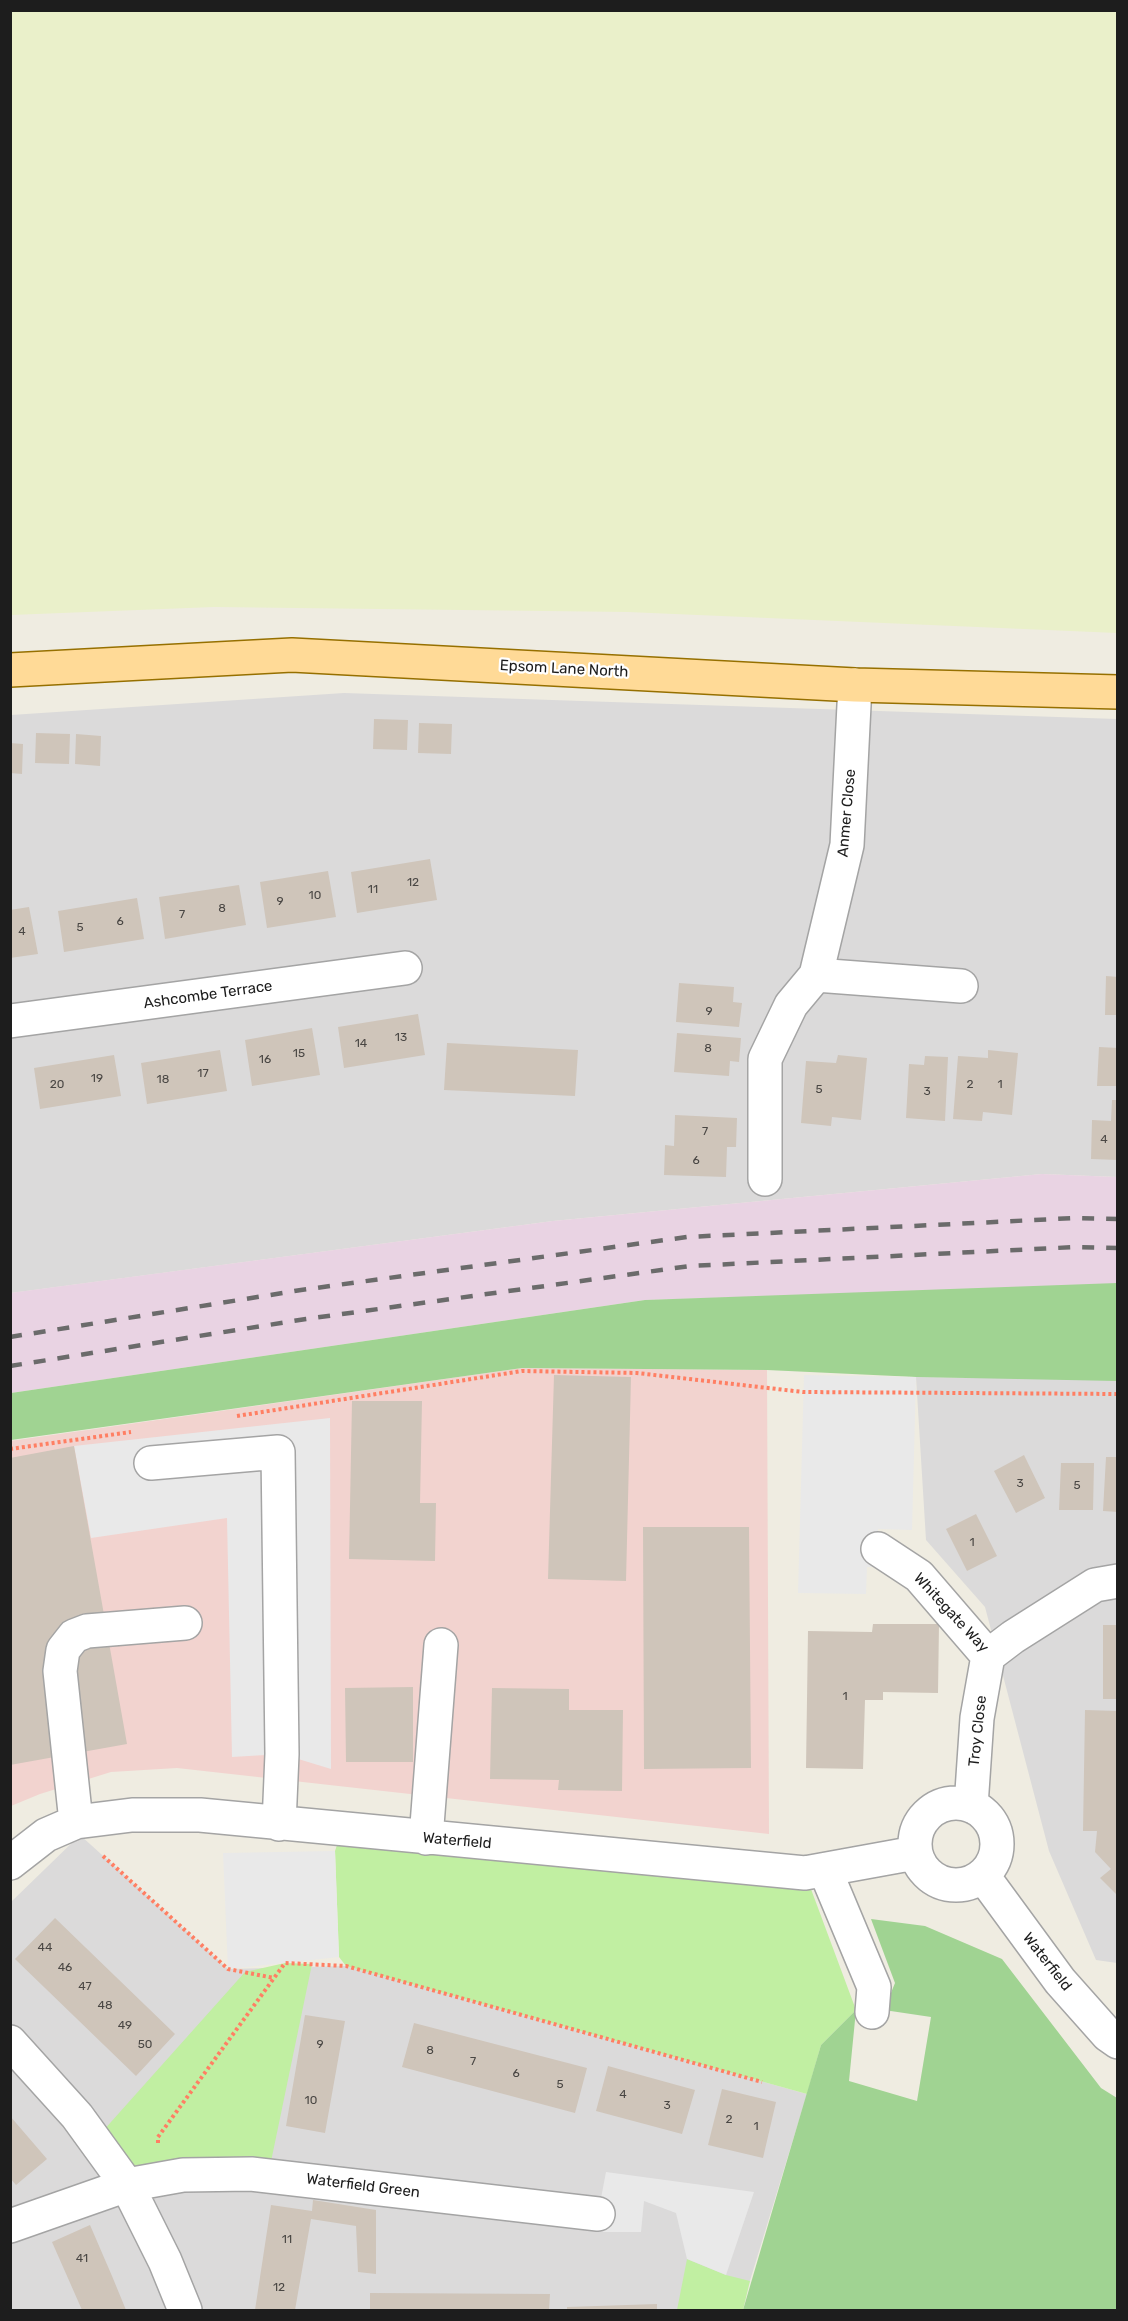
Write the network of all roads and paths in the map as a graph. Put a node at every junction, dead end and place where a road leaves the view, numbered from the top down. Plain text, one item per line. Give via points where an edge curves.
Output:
1 (10, 670) edge
2 (855, 684) junction
3 (1118, 692) edge
4 (405, 968) dead end
5 (816, 975) junction
6 (961, 986) dead end
7 (10, 1021) edge
8 (765, 1179) dead end
9 (1118, 1394) edge
10 (236, 1416) dead end
11 (141, 1430) dead end
12 (10, 1449) edge
13 (151, 1463) dead end
14 (878, 1549) dead end
15 (1118, 1581) edge
16 (185, 1623) dead end
17 (441, 1645) dead end
18 (988, 1656) junction
19 (971, 1806) junction
20 (76, 1822) junction
21 (279, 1824) junction
22 (426, 1838) junction
23 (98, 1851) dead end
24 (915, 1853) junction
25 (10, 1863) edge
26 (825, 1870) junction
27 (982, 1876) junction
28 (274, 1978) junction
29 (872, 2012) dead end
30 (10, 2042) edge
31 (1118, 2042) edge
32 (762, 2082) dead end
33 (159, 2180) junction
34 (127, 2185) junction
35 (598, 2214) dead end
36 (10, 2226) edge
37 (185, 2310) edge

1 - 2 main road, Epsom Lane North via 292,655
2 - 3 main road, Epsom Lane North
2 - 5 street, Anmer Close via 847,845
4 - 7 street, Ashcombe Terrace
5 - 6 street
5 - 8 street, Anmer Close via 791,1005 765,1059
9 - 10 path via 803,1392 637,1373 522,1371
11 - 12 path
13 - 21 street via 278,1452 282,1754
14 - 18 street, Whitegate Way via 919,1576
15 - 18 street, Whitegate Way via 1095,1585
16 - 20 street via 87,1631 74,1636 63,1650 60,1671
17 - 22 street
18 - 19 street, Troy Close via 977,1719
19 - 24 street via 946,1804 924,1817 916,1834
19 - 27 street via 987,1819 996,1838 991,1866
20 - 21 street, Waterfield via 132,1815 200,1815
20 - 25 street, Waterfield via 46,1835
21 - 22 street, Waterfield
22 - 26 street, Waterfield via 805,1873
23 - 28 path via 228,1969
24 - 26 street, Waterfield
24 - 27 street via 930,1877 942,1884 956,1886
26 - 29 street via 874,1987
27 - 31 street, Waterfield via 1060,1981 1108,2036
28 - 32 path via 285,1963 346,1966
28 - 33 path via 158,2137
30 - 34 street via 76,2116
33 - 34 street, Waterfield Green
33 - 35 street, Waterfield Green via 183,2175 251,2174
34 - 36 street, Waterfield Green
34 - 37 street

